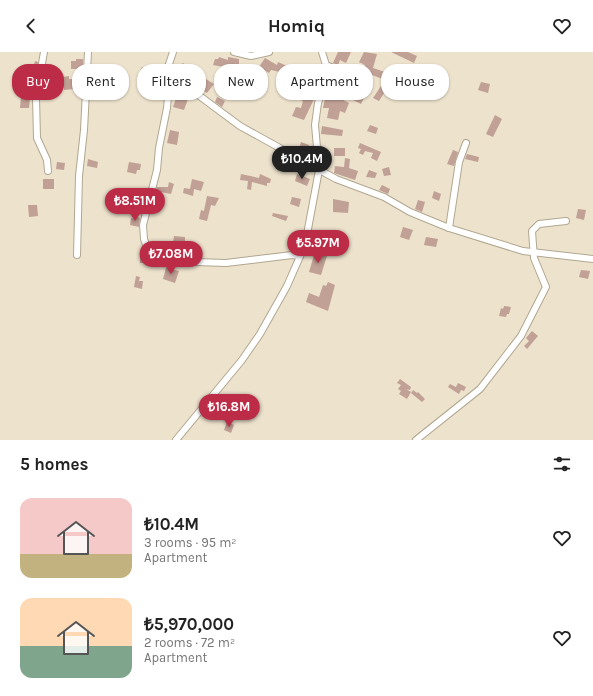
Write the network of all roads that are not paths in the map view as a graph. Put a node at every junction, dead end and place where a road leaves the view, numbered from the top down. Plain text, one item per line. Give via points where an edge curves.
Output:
1 (44, 52) edge
2 (88, 52) edge
3 (173, 52) edge
4 (234, 52) edge
5 (270, 52) edge
6 (322, 52) edge
7 (169, 64) edge
8 (326, 64) edge
9 (168, 100) edge
10 (205, 100) edge
11 (319, 100) edge
12 (466, 143) dead end
13 (319, 170) junction
14 (48, 171) dead end
15 (566, 221) dead end
16 (449, 228) junction
17 (533, 252) junction
18 (77, 255) dead end
19 (300, 256) junction
20 (593, 259) edge
21 (176, 440) edge
22 (416, 440) edge

1 - 14 street via 36,97 36,131 38,142 47,160
2 - 18 street via 79,176
3 - 7 street
4 - 5 street via 251,56
6 - 8 street
9 - 19 street via 157,170 143,226 148,250 166,261 226,263
10 - 13 street via 240,126
11 - 13 street via 315,125
12 - 16 street via 459,162
13 - 16 street
13 - 19 street
15 - 17 street via 536,226 532,231
16 - 17 street
17 - 20 street
17 - 22 street via 546,287 526,330 475,395
19 - 21 street via 278,305 260,334 242,360

